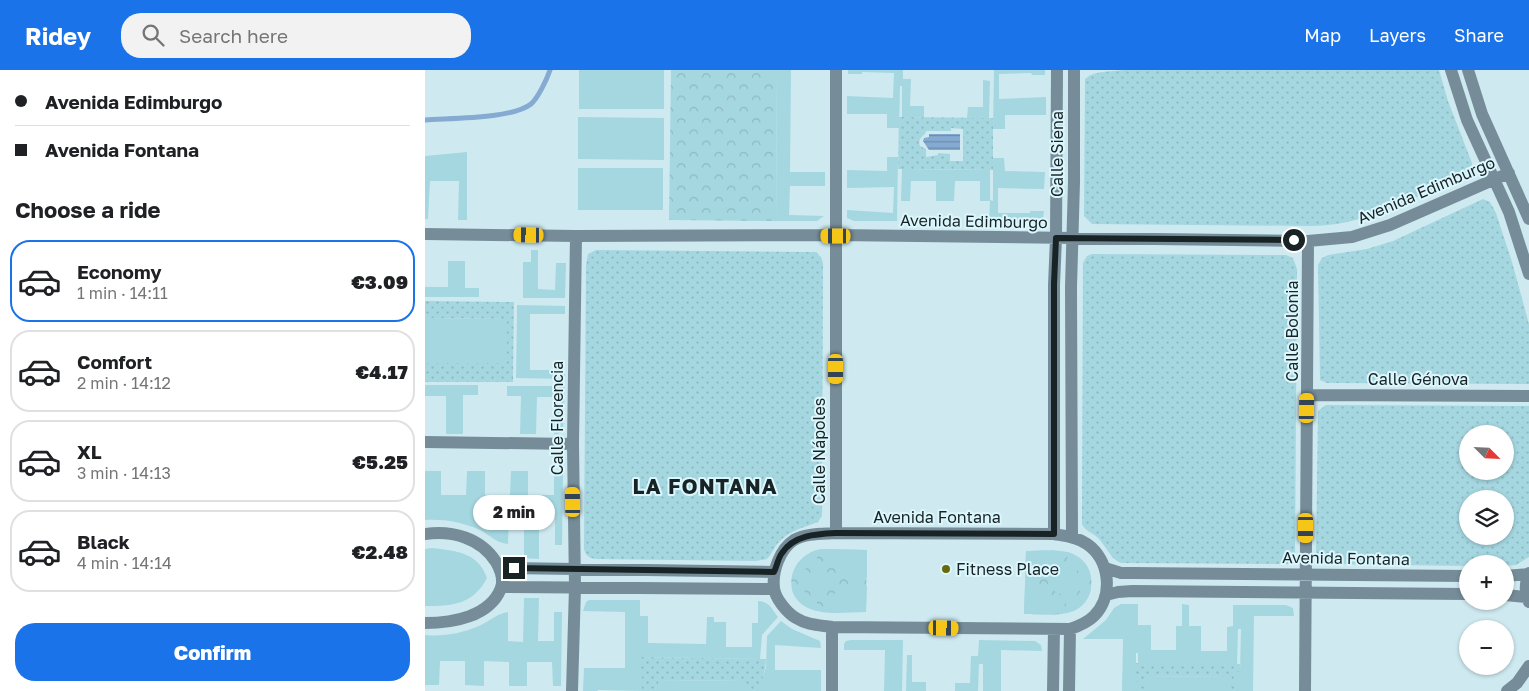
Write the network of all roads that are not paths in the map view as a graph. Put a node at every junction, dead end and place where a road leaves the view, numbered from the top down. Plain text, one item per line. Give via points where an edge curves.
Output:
1 (836, 70) edge
2 (1057, 70) edge
3 (1074, 70) edge
4 (1451, 70) edge
5 (1468, 70) edge
6 (1509, 173) junction
7 (1495, 179) junction
8 (1529, 219) edge
9 (425, 234) edge
10 (576, 236) junction
11 (836, 236) junction
12 (1056, 238) junction
13 (1073, 238) junction
14 (1308, 241) junction
15 (1529, 274) edge
16 (1307, 395) junction
17 (1529, 396) edge
18 (425, 442) edge
19 (573, 444) junction
20 (836, 533) junction
21 (425, 534) edge
22 (1054, 534) junction
23 (1072, 537) junction
24 (500, 568) junction
25 (1105, 568) junction
26 (575, 569) junction
27 (774, 572) junction
28 (1305, 574) junction
29 (1529, 574) edge
30 (1514, 575) edge
31 (1459, 576) edge
32 (501, 587) junction
33 (575, 587) junction
34 (773, 589) junction
35 (1306, 593) junction
36 (1459, 594) edge
37 (1106, 595) junction
38 (1514, 597) edge
39 (1528, 600) edge
40 (425, 623) edge
41 (832, 627) junction
42 (1070, 629) junction
43 (1054, 630) junction
44 (1529, 666) edge
45 (573, 691) edge
46 (832, 691) edge
47 (1053, 691) edge
48 (1069, 691) edge
49 (1305, 691) edge
50 (1507, 691) edge

1 - 11 street, Calle Nápoles
2 - 12 street, Calle Siena
3 - 13 street, Calle Siena
4 - 7 street via 1467,120
5 - 6 street via 1482,114
6 - 7 street, Avenida Edimburgo
6 - 8 street
7 - 14 street, Avenida Edimburgo via 1390,225 1352,237
7 - 15 street
9 - 10 street, Avenida Edimburgo
10 - 11 street, Avenida Edimburgo
10 - 19 street, Calle Florencia
11 - 12 street, Avenida Edimburgo
11 - 20 street, Calle Nápoles
12 - 13 street, Avenida Edimburgo
12 - 22 street, Calle Siena
13 - 14 street, Avenida Edimburgo
13 - 23 street, Calle Siena
14 - 16 street, Calle Bolonia
16 - 17 street, Calle Génova
16 - 28 street, Calle Bolonia
18 - 19 street
19 - 26 street, Calle Florencia
20 - 22 street, Avenida Fontana
20 - 27 street, Avenida Fontana via 794,540 782,553
21 - 24 street via 455,534 477,542 491,554
22 - 23 street, Avenida Fontana
23 - 25 street, Avenida Fontana via 1099,556
24 - 26 street
24 - 32 street
25 - 28 street, Avenida Fontana via 1121,573
25 - 37 street
26 - 27 street
26 - 33 street, Calle Florencia
27 - 34 street, Avenida Fontana
28 - 31 street, Avenida Fontana
28 - 35 street, Calle Bolonia
29 - 30 street
29 - 39 street via 1526,582
32 - 33 street
32 - 40 street via 491,604 472,616 446,623
33 - 34 street
33 - 45 street, Calle Florencia
34 - 41 street via 794,617 808,624
35 - 36 street
35 - 37 street via 1132,591
35 - 49 street, Calle Bolonia
37 - 42 street via 1094,616 1084,625
38 - 39 street
41 - 43 street
41 - 46 street
42 - 43 street
42 - 48 street
43 - 47 street
44 - 50 street

